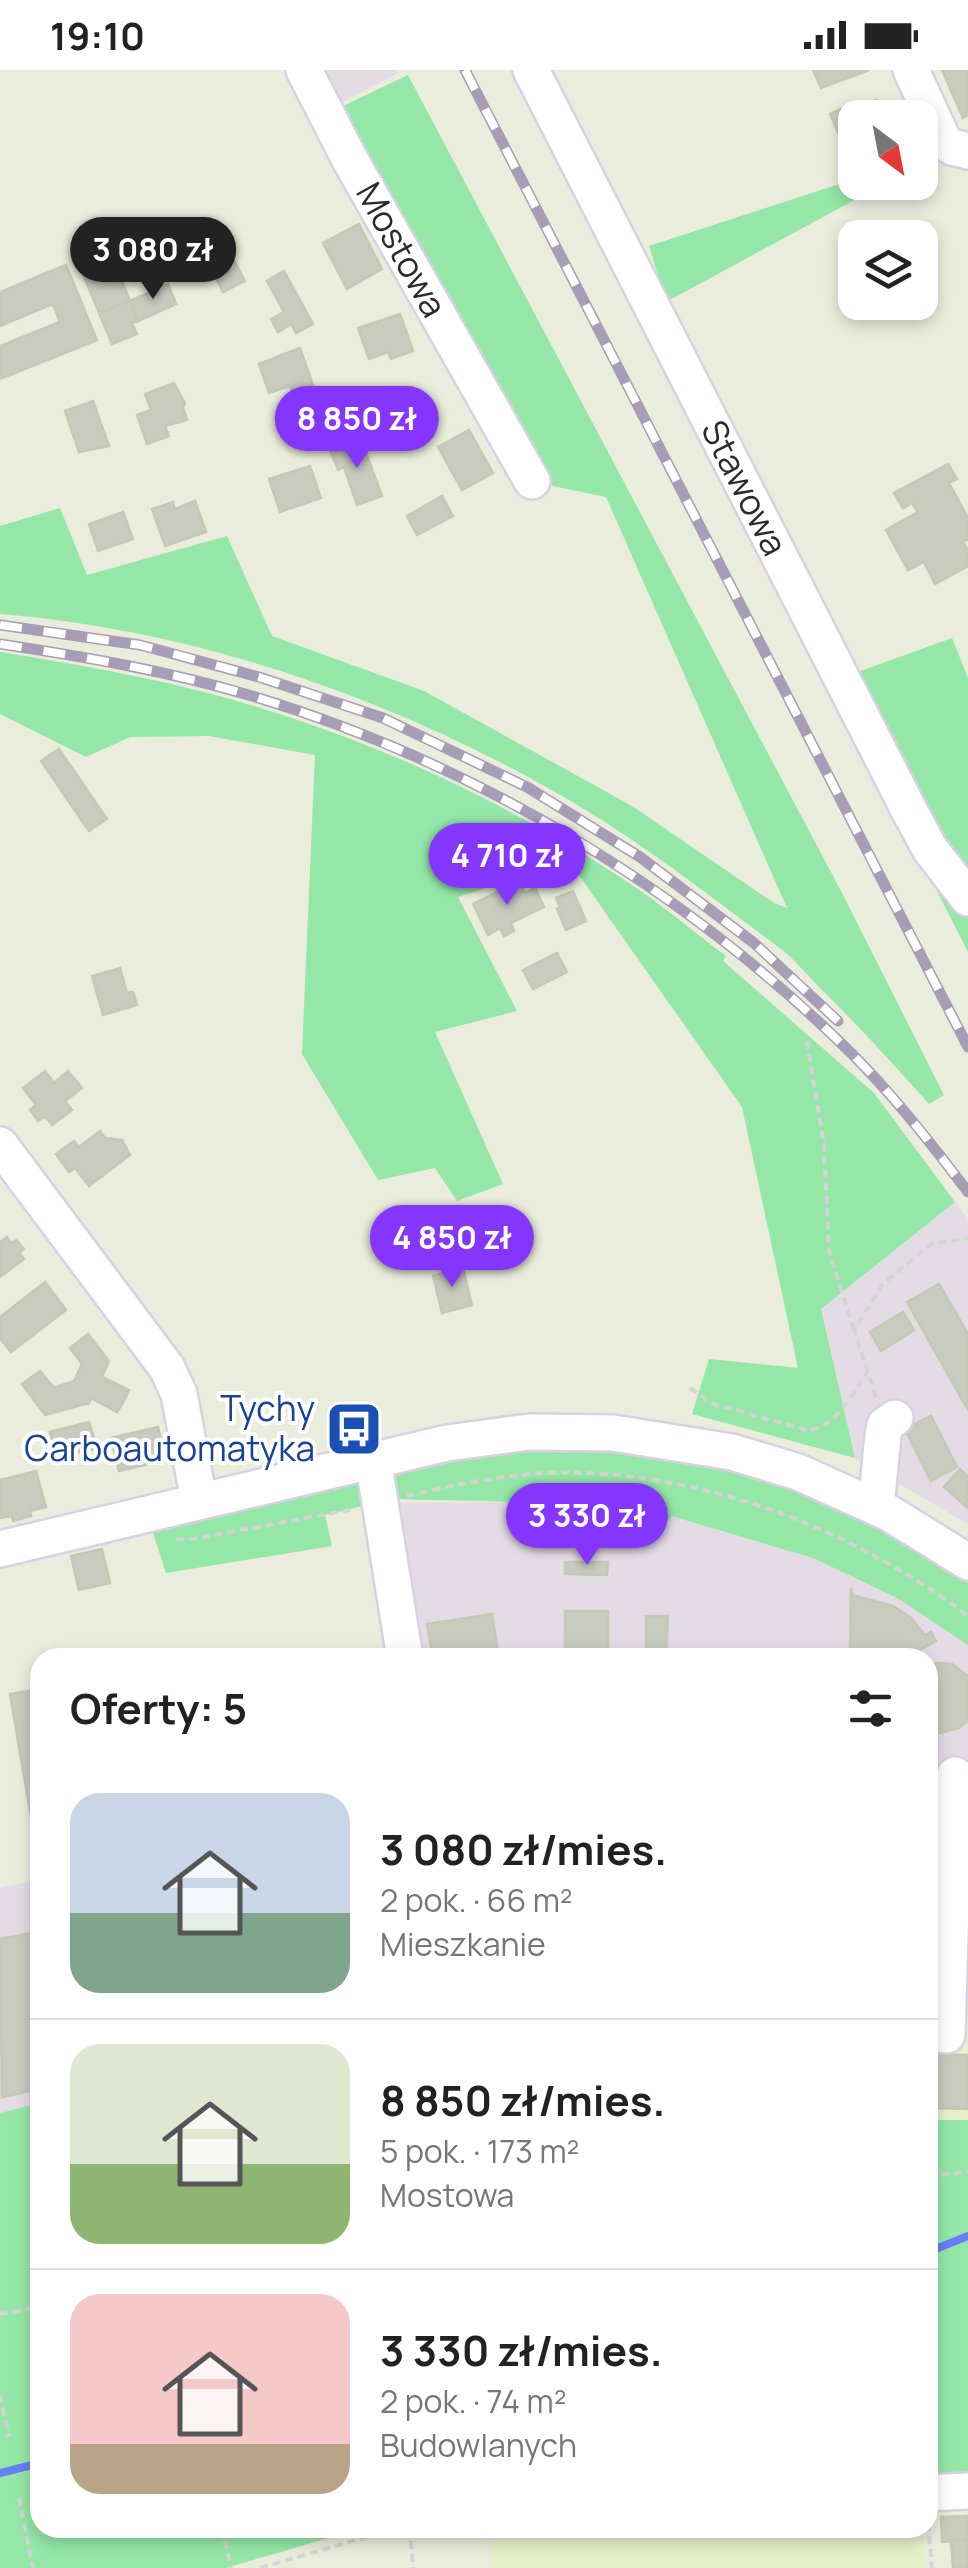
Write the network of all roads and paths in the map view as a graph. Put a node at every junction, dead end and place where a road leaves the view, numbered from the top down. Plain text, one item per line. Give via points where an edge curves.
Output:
1 (304, 70) edge
2 (531, 70) edge
3 (911, 70) edge
4 (968, 151) edge
5 (532, 480) dead end
6 (968, 898) edge
7 (807, 1040) dead end
8 (0, 1146) edge
9 (968, 1238) edge
10 (854, 1330) junction
11 (868, 1371) junction
12 (690, 1388) dead end
13 (890, 1422) joint
14 (373, 1458) junction
15 (199, 1500) junction
16 (382, 1503) junction
17 (876, 1507) junction
18 (166, 1538) dead end
19 (0, 1550) edge
20 (968, 1562) edge
21 (968, 1616) edge
22 (404, 1648) edge
23 (950, 1774) edge
24 (938, 2034) edge
25 (968, 2172) edge
26 (938, 2175) edge
27 (30, 2309) edge
28 (0, 2314) edge
29 (0, 2395) edge
30 (9, 2437) dead end
31 (18, 2498) dead end
32 (224, 2538) edge
33 (363, 2538) edge
34 (411, 2538) edge
35 (935, 2538) edge
36 (33, 2568) edge
37 (231, 2568) edge
38 (260, 2568) edge
39 (413, 2568) edge
40 (932, 2568) edge

1 - 5 street, Mostowa
2 - 6 street, Stawowa via 930,850
3 - 4 street via 944,142
7 - 10 path via 824,1145 828,1250
8 - 15 street via 167,1368 179,1394
9 - 10 path via 931,1244 883,1284
10 - 11 path
11 - 12 path via 838,1416 810,1431 711,1403
11 - 13 path
13 - 17 street
14 - 15 street
14 - 16 street
14 - 17 street via 529,1432 613,1432 732,1452
15 - 19 street
16 - 18 path via 187,1540
16 - 21 path via 470,1481 586,1473 642,1479 766,1508 836,1535
16 - 22 street
17 - 20 street
23 - 24 street via 948,2034
25 - 26 path
27 - 28 path
29 - 30 path
31 - 36 path
32 - 37 path
33 - 38 path
34 - 39 path
35 - 40 path

